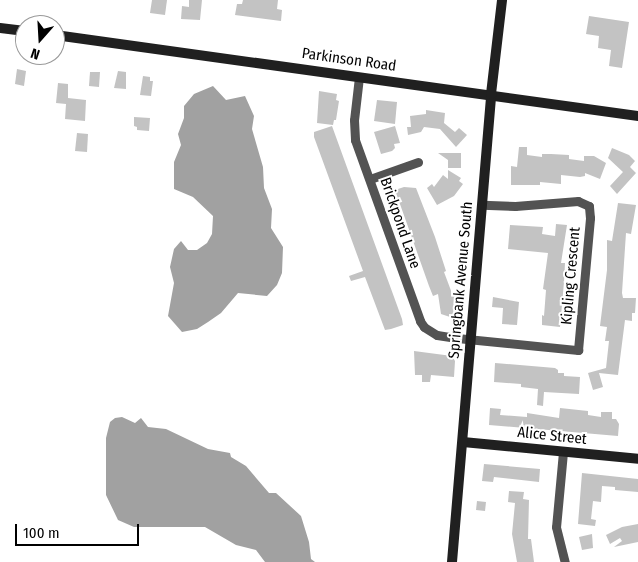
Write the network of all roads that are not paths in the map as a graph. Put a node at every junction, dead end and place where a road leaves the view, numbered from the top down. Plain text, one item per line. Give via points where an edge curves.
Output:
1 (502, 0) edge
2 (0, 28) edge
3 (15, 30) edge
4 (65, 37) edge
5 (359, 77) junction
6 (492, 94) junction
7 (638, 116) edge
8 (418, 162) dead end
9 (370, 179) junction
10 (482, 205) junction
11 (472, 340) junction
12 (463, 442) junction
13 (563, 452) junction
14 (638, 459) edge
15 (452, 562) edge
16 (565, 562) edge

1 - 6 main road, Springbank Avenue South
2 - 3 main road
4 - 5 main road, Parkinson Road
5 - 6 main road, Parkinson Road
5 - 9 street, Brickpond Lane via 353,130
6 - 7 main road, Parkinson Road
6 - 10 main road, Springbank Avenue South
8 - 9 street
9 - 11 street, Brickpond Lane via 421,322 437,335
10 - 11 main road, Springbank Avenue South
10 - 11 street, Kipling Crescent via 578,201 589,206 590,218 578,350
11 - 12 main road, Springbank Avenue South
12 - 13 main road, Alice Street
12 - 15 main road, Springbank Avenue South
13 - 14 main road, Alice Street
13 - 16 street via 556,527

